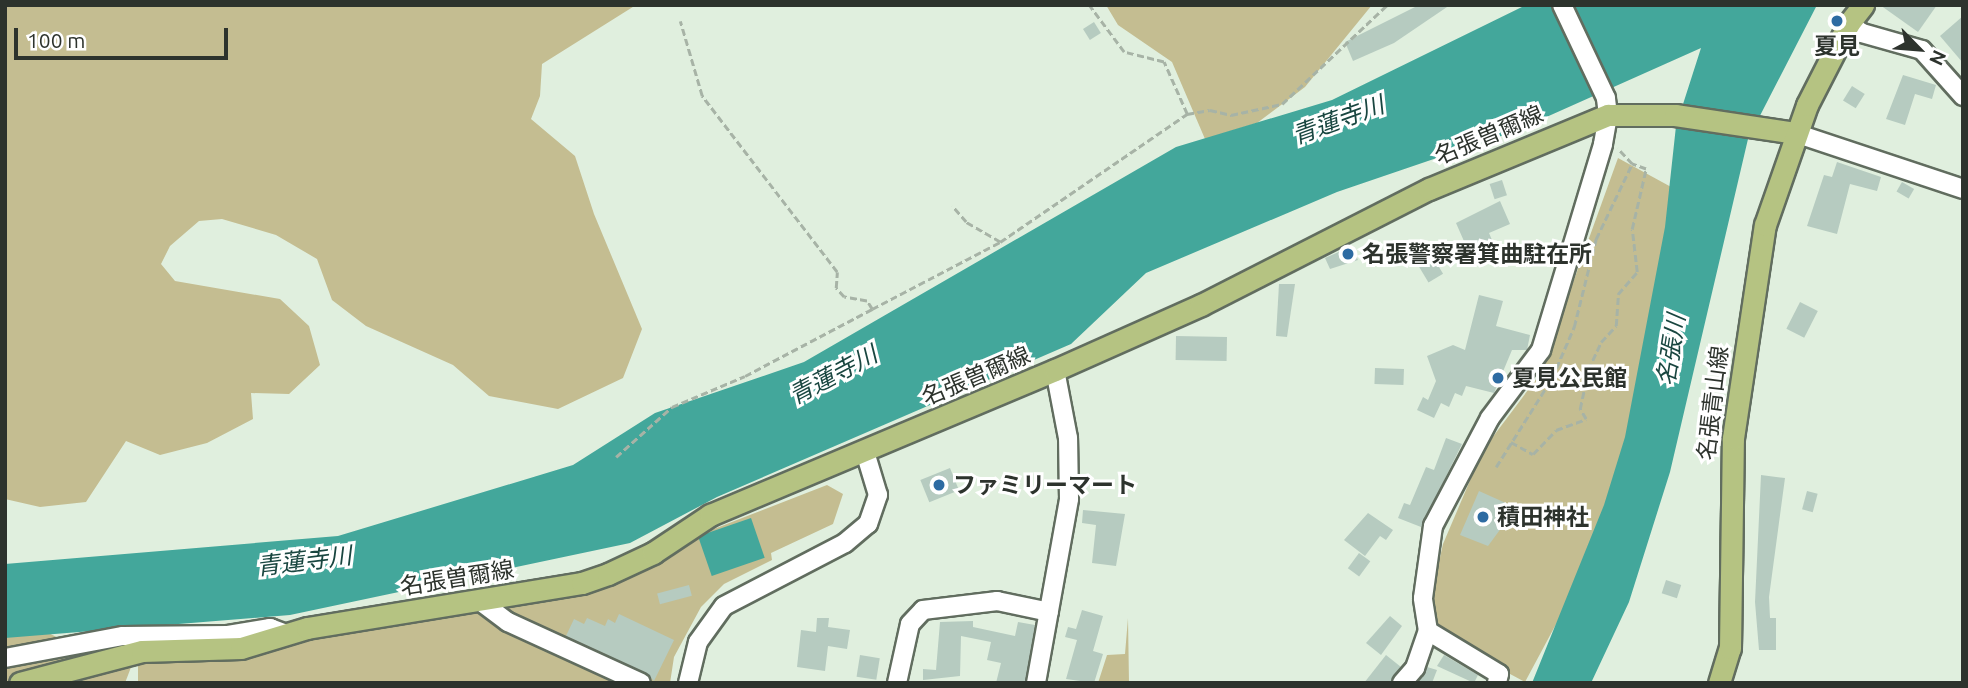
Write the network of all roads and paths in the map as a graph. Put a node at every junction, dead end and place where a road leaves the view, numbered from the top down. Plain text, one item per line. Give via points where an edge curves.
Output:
1 (1089, 5) edge
2 (1387, 5) edge
3 (1562, 5) edge
4 (1863, 5) edge
5 (680, 21) dead end
6 (1849, 23) junction
7 (1963, 96) edge
8 (1606, 105) junction
9 (1187, 114) junction
10 (1795, 133) junction
11 (1616, 146) dead end
12 (1632, 164) junction
13 (1963, 189) edge
14 (952, 206) dead end
15 (1000, 242) junction
16 (873, 309) junction
17 (1055, 370) junction
18 (1511, 442) junction
19 (865, 452) junction
20 (616, 457) dead end
21 (1496, 467) dead end
22 (480, 601) junction
23 (1049, 612) junction
24 (1428, 631) junction
25 (289, 635) junction
26 (5, 658) edge
27 (20, 683) edge
28 (641, 683) edge
29 (688, 683) edge
30 (897, 683) edge
31 (1036, 683) edge
32 (1402, 683) edge
33 (1497, 683) edge
34 (1719, 683) edge

1 - 9 path via 1124,52 1164,62
2 - 9 path via 1282,104 1231,115 1210,110
3 - 8 street
4 - 6 main road
5 - 16 path via 702,96 836,272 836,288 844,298 867,301
6 - 7 street via 1861,33 1922,50
6 - 10 main road
8 - 10 main road, 名張曽爾線
8 - 17 main road, 名張曽爾線 via 1201,305
8 - 24 street via 1541,350 1490,418 1433,526 1423,598
9 - 15 path
10 - 13 street
10 - 34 main road, 名張青山線 via 1765,225 1733,438 1730,648
11 - 12 path
12 - 18 path via 1596,239 1563,354
12 - 18 path via 1646,169 1632,229 1637,272 1618,294 1616,326 1601,342 1588,370 1580,409 1586,419 1556,430 1533,454
14 - 15 path via 966,222
15 - 16 path
16 - 20 path via 745,376 672,407
17 - 19 main road, 名張曽爾線
17 - 23 street via 1068,438 1069,499
18 - 21 path
19 - 22 main road, 名張曽爾線 via 710,515 653,553 608,574
19 - 29 street via 878,495 868,524 845,543 723,606 698,642
22 - 25 main road, 名張曽爾線
22 - 28 street via 508,622
23 - 30 street via 997,601 923,610 910,624
23 - 31 street
24 - 32 street via 1415,668
24 - 33 street via 1499,674
25 - 26 street via 270,628 228,635 123,636
25 - 27 main road, 名張曽爾線 via 241,648 142,651

